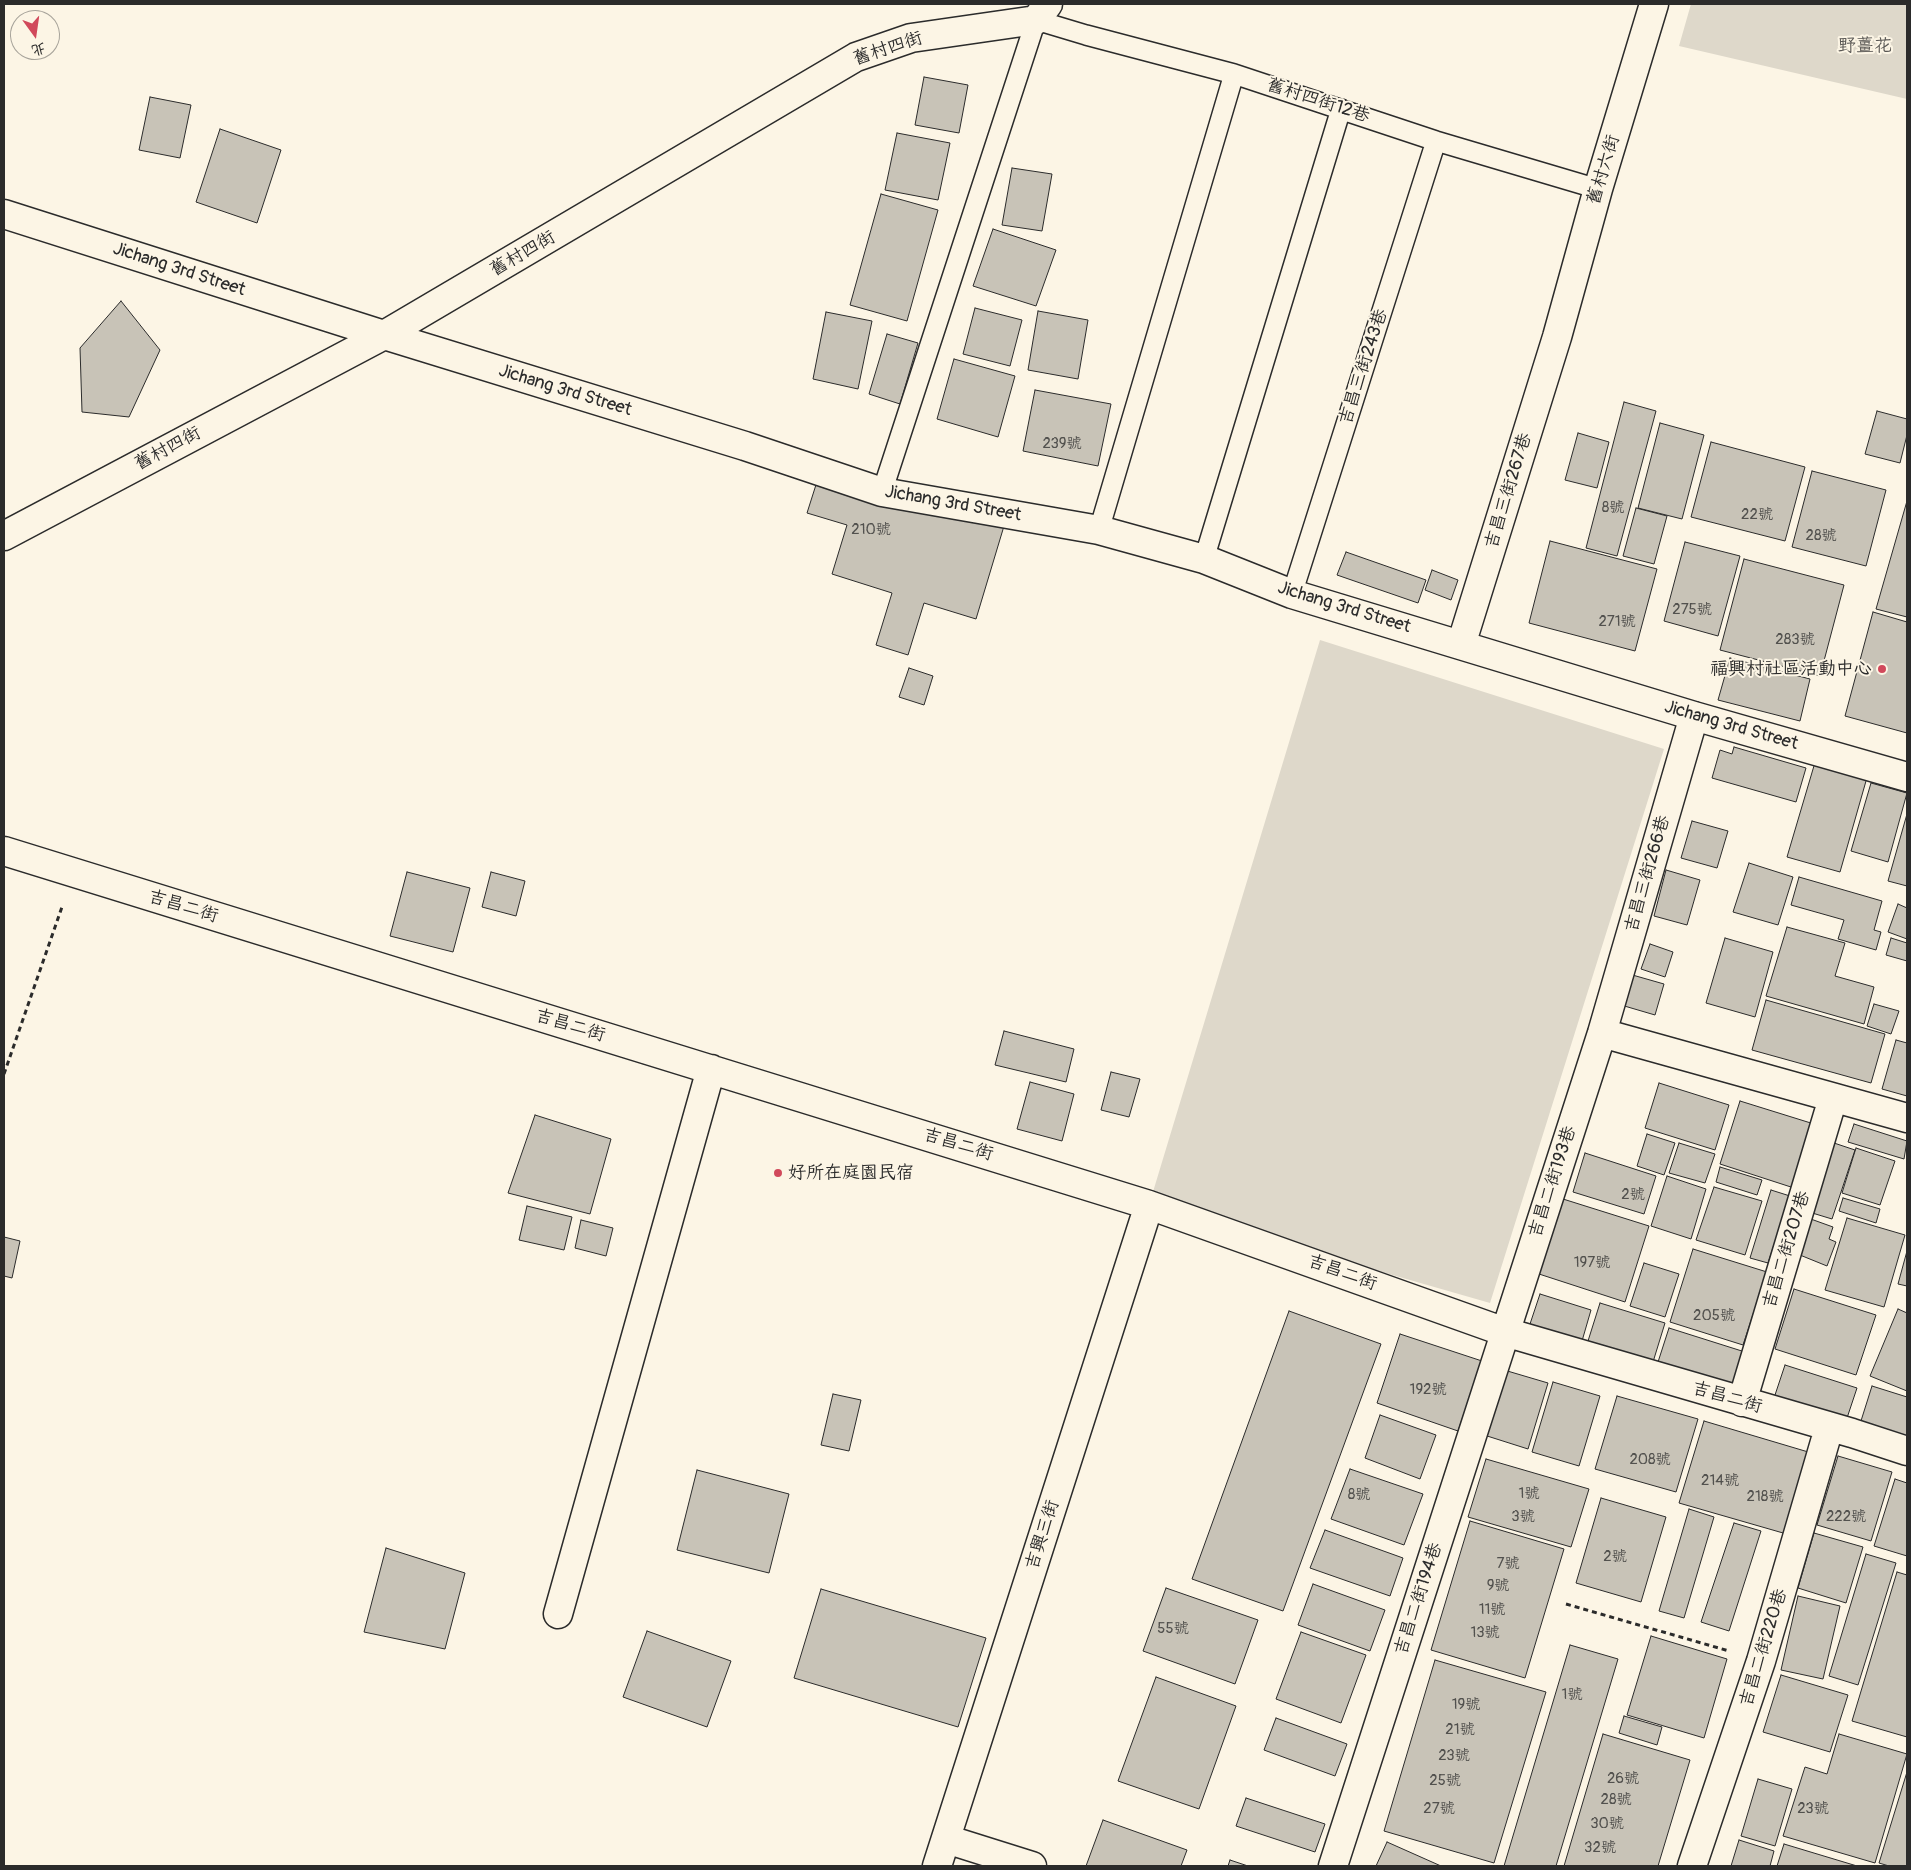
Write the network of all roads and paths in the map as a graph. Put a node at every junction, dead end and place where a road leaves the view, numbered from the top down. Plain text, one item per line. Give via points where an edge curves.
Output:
1 (1654, 4) edge
2 (1042, 12) edge
3 (1234, 74) junction
4 (1341, 109) junction
5 (1436, 141) junction
6 (1598, 189) junction
7 (4, 214) edge
8 (384, 335) junction
9 (1557, 337) joint
10 (882, 492) junction
11 (1099, 530) junction
12 (4, 536) edge
13 (1204, 560) junction
14 (1292, 594) junction
15 (1461, 645) junction
16 (1694, 716) junction
17 (1907, 777) edge
18 (4, 851) edge
19 (74, 873) junction
20 (1602, 1033) junction
21 (711, 1069) junction
22 (4, 1074) edge
23 (1833, 1098) junction
24 (1907, 1118) edge
25 (1149, 1205) junction
26 (1505, 1332) junction
27 (1742, 1402) junction
28 (1829, 1428) junction
29 (1907, 1451) edge
30 (1566, 1604) dead end
31 (558, 1614) dead end
32 (1761, 1661) junction
33 (946, 1839) junction
34 (937, 1866) edge
35 (1032, 1866) edge
36 (1333, 1866) edge
37 (1692, 1866) edge

1 - 6 street, 舊村六街
2 - 3 lane, 舊村四街12巷 via 1086,35
2 - 8 street, 舊村四街 via 911,38 856,57
2 - 10 lane
3 - 4 lane, 舊村四街12巷
3 - 11 lane
4 - 5 lane, 舊村四街12巷
4 - 13 lane
5 - 6 lane, 舊村四街12巷
5 - 14 lane, 吉昌三街243巷
6 - 9 street, 舊村六街
7 - 8 street, Jichang 3rd Street
8 - 10 street, Jichang 3rd Street
8 - 12 street, 舊村四街
9 - 15 street, 吉昌三街267巷
10 - 11 street, Jichang 3rd Street
11 - 13 street, Jichang 3rd Street
13 - 14 street, Jichang 3rd Street
14 - 15 street, Jichang 3rd Street
15 - 16 street, Jichang 3rd Street
16 - 17 street, Jichang 3rd Street
16 - 20 street, 吉昌三街266巷
18 - 19 street, 吉昌二街
19 - 21 street, 吉昌二街
19 - 22 path
20 - 23 street
20 - 26 street, 吉昌二街193巷
21 - 25 street, 吉昌二街
21 - 31 street
23 - 24 street
23 - 27 street, 吉昌二街207巷
25 - 26 street, 吉昌二街
25 - 33 street, 吉興三街
26 - 27 street, 吉昌二街
26 - 36 street, 吉昌二街194巷
27 - 28 street, 吉昌二街
28 - 29 street, 吉昌二街
28 - 32 street, 吉昌二街220巷
30 - 32 path
32 - 37 street, 吉昌二街220巷
33 - 34 street, 吉興三街
33 - 35 street

